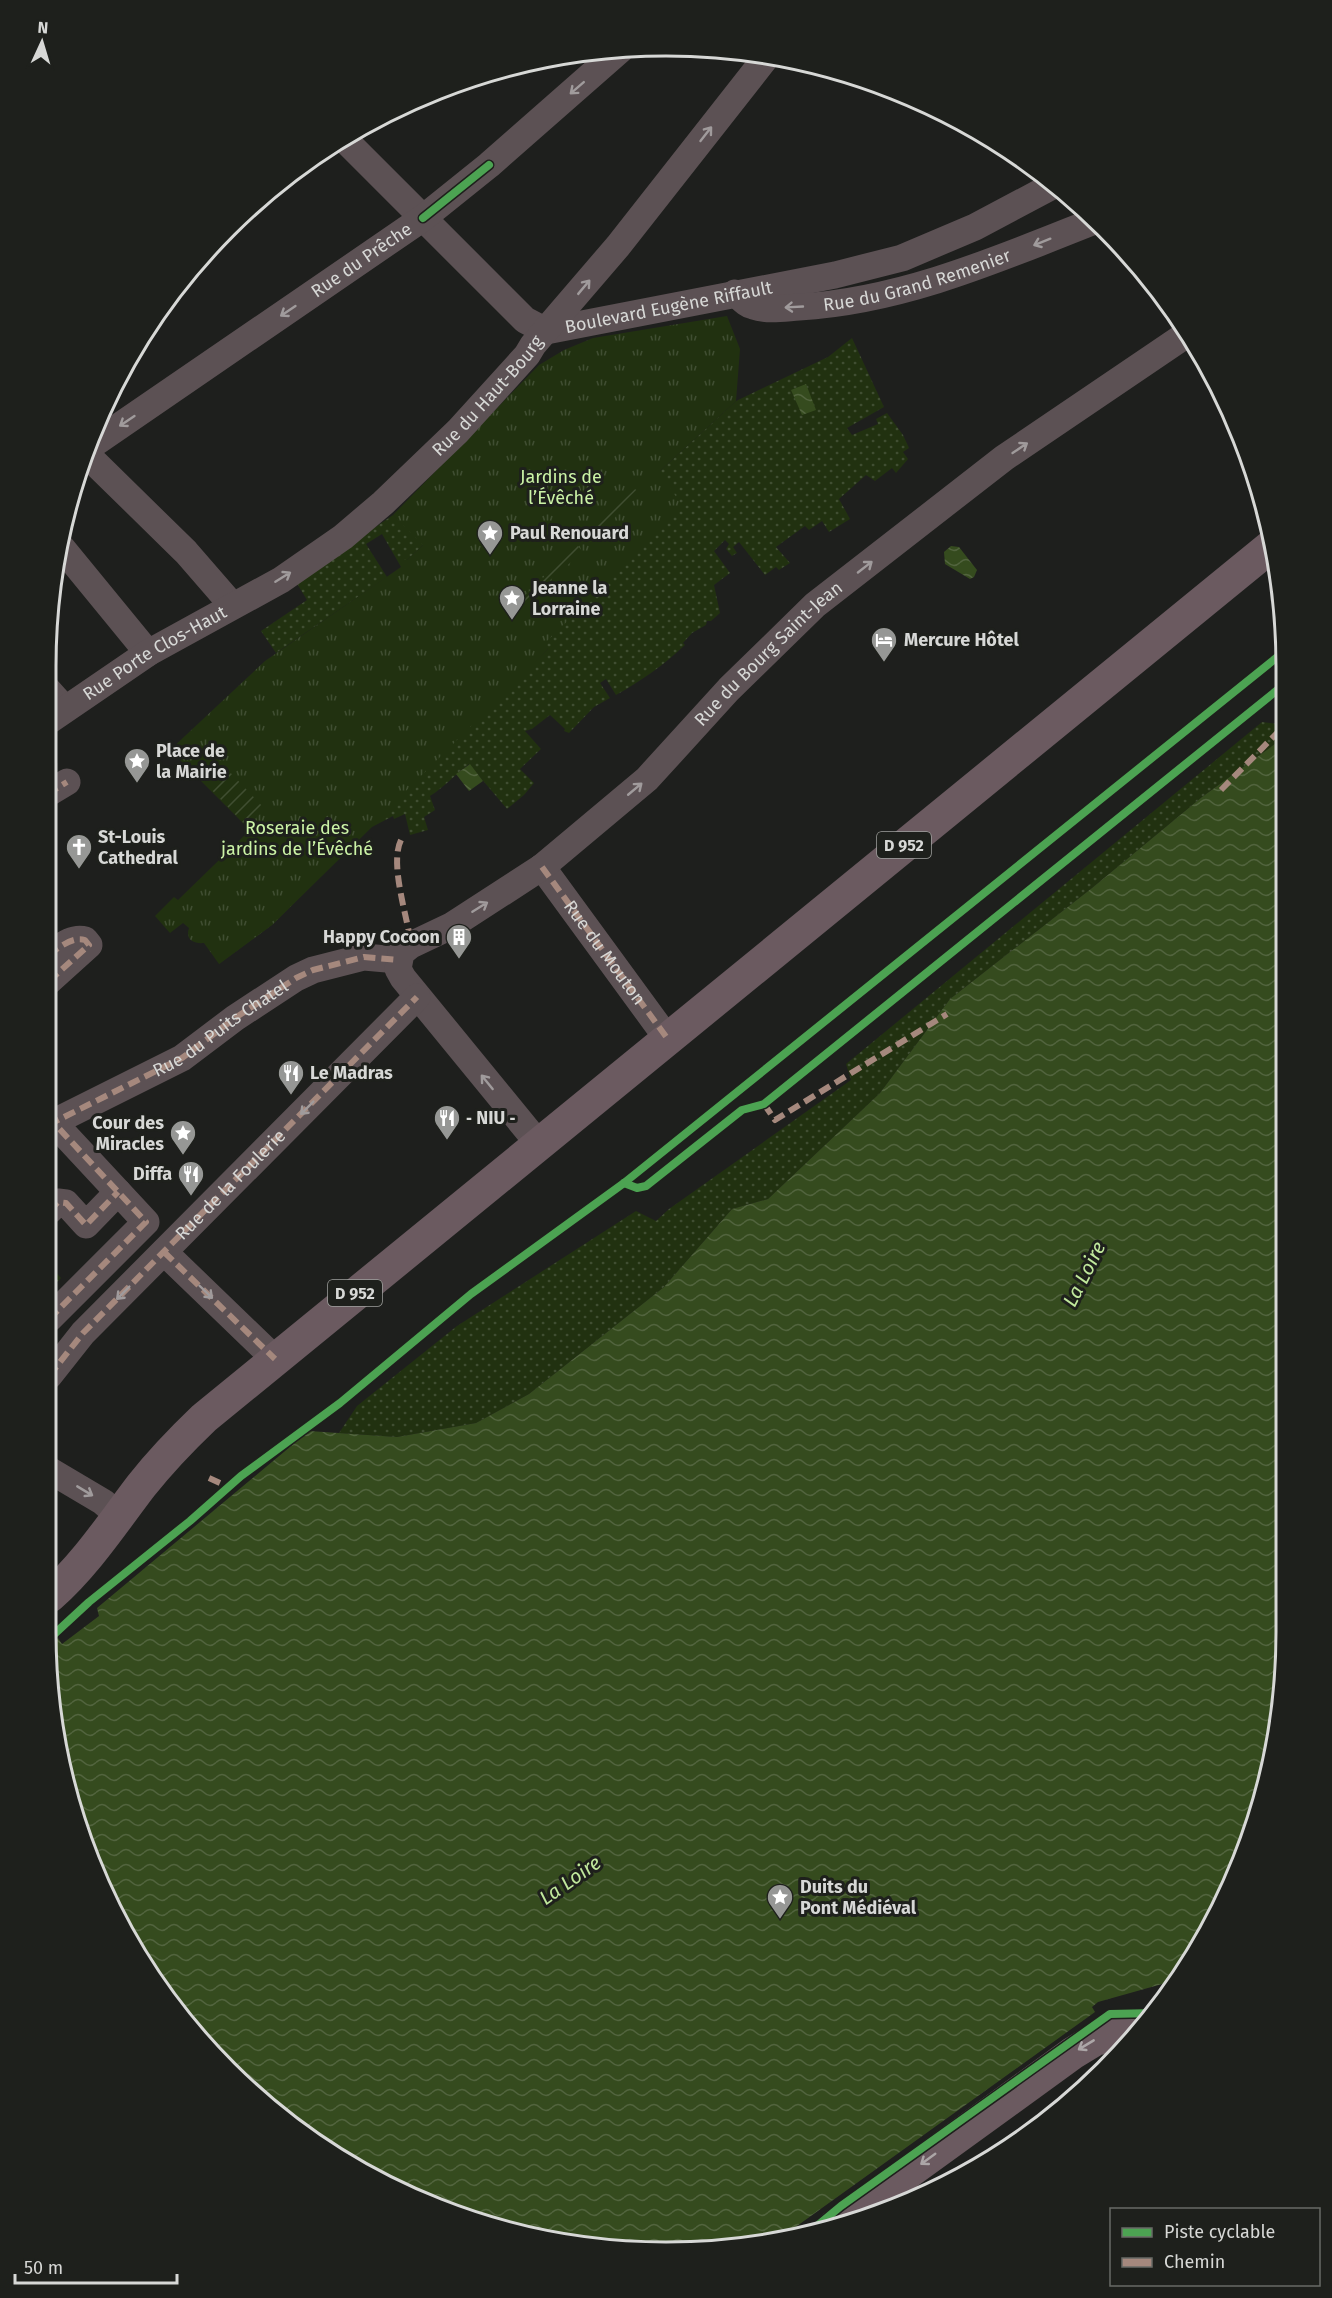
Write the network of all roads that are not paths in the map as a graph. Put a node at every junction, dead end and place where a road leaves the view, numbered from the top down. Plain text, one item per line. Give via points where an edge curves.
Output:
1 (611, 58) edge
2 (761, 63) edge
3 (349, 144) edge
4 (1047, 189) edge
5 (423, 219) junction
6 (1087, 224) edge
7 (735, 293) junction
8 (546, 331) junction
9 (1181, 338) edge
10 (98, 443) edge
11 (93, 458) edge
12 (1266, 551) edge
13 (66, 553) edge
14 (232, 605) junction
15 (148, 653) junction
16 (56, 705) edge
17 (542, 867) junction
18 (56, 950) edge
19 (398, 960) junction
20 (56, 975) edge
21 (417, 997) junction
22 (667, 1038) junction
23 (56, 1121) edge
24 (56, 1130) edge
25 (538, 1143) junction
26 (118, 1192) junction
27 (56, 1204) edge
28 (164, 1252) junction
29 (56, 1312) edge
30 (275, 1359) junction
31 (56, 1367) edge
32 (56, 1474) edge
33 (119, 1516) junction
34 (56, 1591) edge
35 (1127, 2033) edge
36 (852, 2213) edge

1 -> 5 street, Rue du Prêche
8 -> 2 street, Rue du Haut-Bourg
3 - 5 street, Boulevard Eugène Riffault
4 - 7 street, Boulevard Eugène Riffault via 975,227 902,258
5 - 8 street, Boulevard Eugène Riffault via 525,320
5 -> 10 street, Rue du Prêche
6 -> 7 street, Rue du Grand Remenier via 969,270 860,299 768,309 751,306
7 - 8 street, Boulevard Eugène Riffault
14 -> 8 street, Rue du Haut-Bourg via 280,580 343,537 383,503 458,431
17 -> 9 street, Rue du Bourg Saint-Jean via 647,779 729,689 815,605 1004,458
11 - 14 street via 186,552
12 - 22 main road, D 952
13 - 15 street
14 - 15 street, Rue Porte Clos-Haut
15 - 16 street, Rue Porte Clos-Haut
19 -> 17 street, Rue du Bourg Saint-Jean via 405,949 451,926
17 - 22 street, Rue du Mouton
18 - 20 street via 80,938 89,945
19 - 21 street via 398,969
19 - 23 street, Rue du Puits Chatel via 364,957 296,978 182,1058
25 -> 21 street
21 -> 28 street, Rue de la Foulerie
22 - 25 main road, D 952
24 - 26 street
25 - 30 main road, D 952
26 - 27 street via 86,1225 66,1203
26 - 29 street via 146,1222
28 -> 30 street
28 -> 31 street, Rue de la Foulerie via 83,1333
30 - 33 main road, D 952 via 176,1445
32 -> 33 street
33 - 34 main road, D 952 via 70,1579
35 -> 36 main road via 1096,2039 1073,2053

